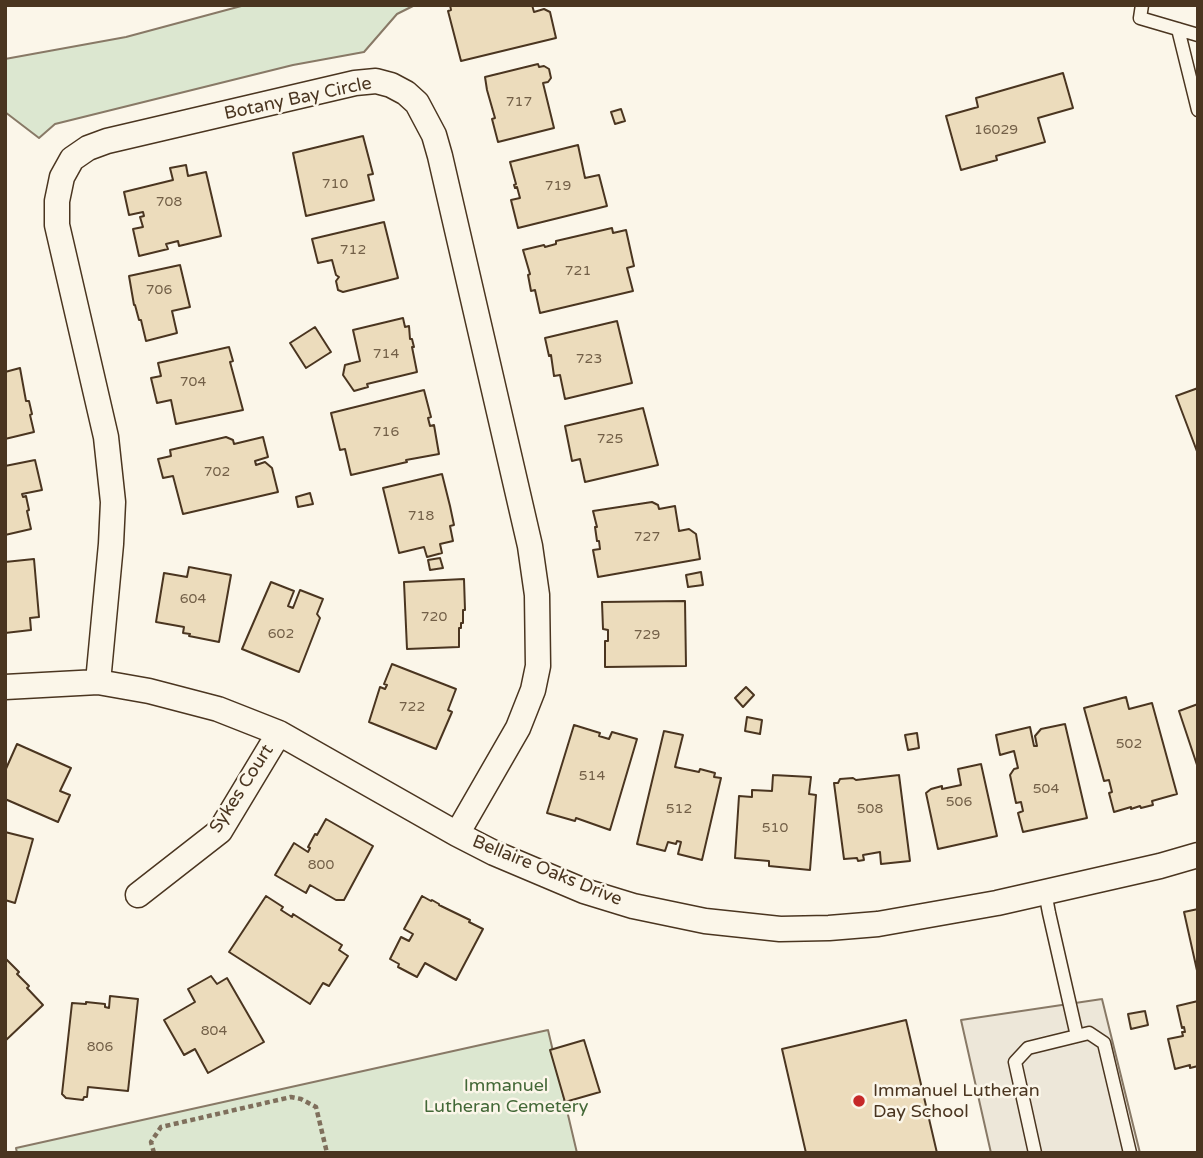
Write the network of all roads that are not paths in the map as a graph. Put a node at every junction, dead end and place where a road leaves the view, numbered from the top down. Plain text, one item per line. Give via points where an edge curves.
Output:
1 (1142, 5) edge
2 (1178, 29) junction
3 (1198, 35) edge
4 (1198, 110) edge
5 (98, 682) junction
6 (5, 687) edge
7 (278, 733) junction
8 (457, 834) junction
9 (1198, 855) edge
10 (1045, 892) junction
11 (138, 895) dead end
12 (1077, 1036) junction
13 (1035, 1153) edge
14 (1129, 1153) edge

1 - 2 lane via 1140,18
2 - 3 lane
2 - 4 lane
5 - 6 street, Bellaire Oaks Drive
5 - 7 street, Bellaire Oaks Drive via 218,709
5 - 8 street, Botany Bay Circle via 113,502 106,437 58,225 62,177 72,159 107,141 355,83 391,85 417,103 434,135 530,546 537,595 538,666 533,690 518,728
7 - 8 street, Bellaire Oaks Drive
7 - 11 street, Sykes Court via 220,831
8 - 10 street, Bellaire Oaks Drive via 584,891 633,906 705,921 780,929 878,924
9 - 10 street, Bellaire Oaks Drive
10 - 12 lane
12 - 13 lane via 1028,1048 1015,1062
12 - 14 lane via 1089,1034 1104,1042

